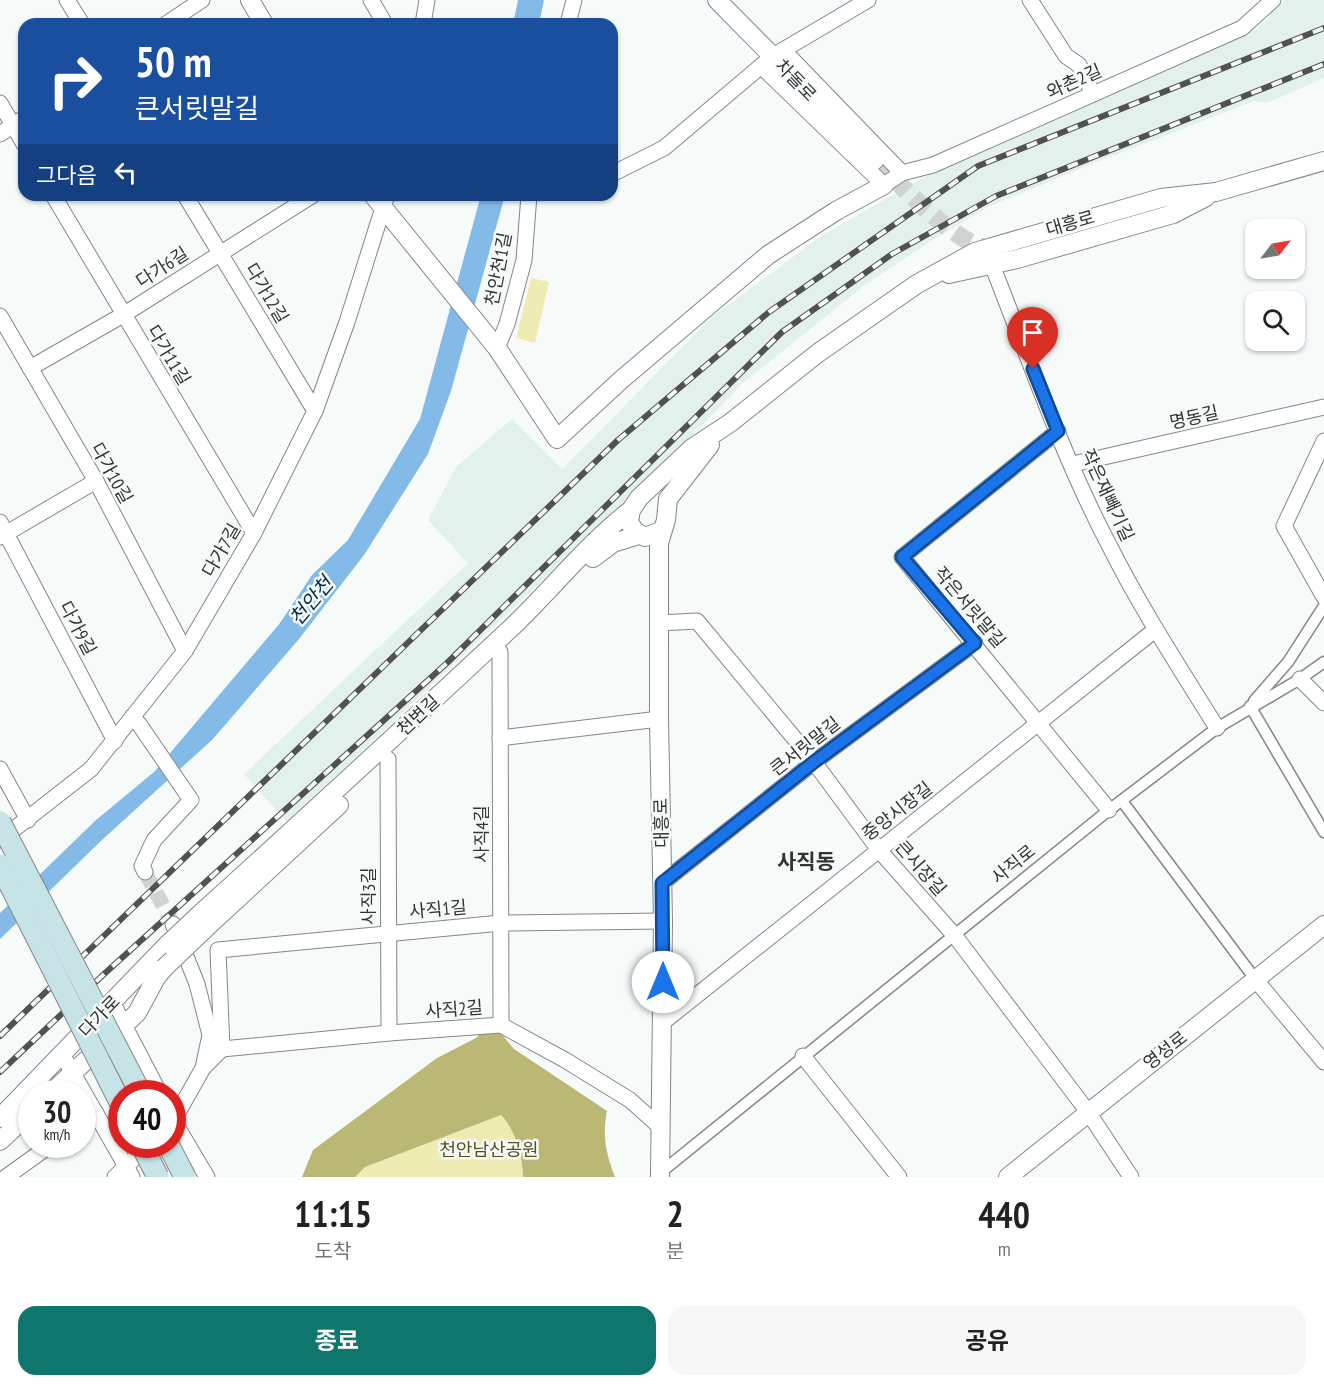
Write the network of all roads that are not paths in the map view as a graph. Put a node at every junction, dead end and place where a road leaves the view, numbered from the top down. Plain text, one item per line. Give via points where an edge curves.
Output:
1 (67, 0) edge
2 (202, 0) edge
3 (250, 0) edge
4 (371, 0) edge
5 (427, 0) edge
6 (574, 0) edge
7 (717, 0) edge
8 (868, 0) edge
9 (1030, 0) edge
10 (1273, 0) edge
11 (78, 18) edge
12 (175, 18) edge
13 (260, 18) edge
14 (382, 18) edge
15 (424, 18) edge
16 (570, 18) edge
17 (772, 57) junction
18 (1093, 94) junction
19 (0, 103) edge
20 (18, 121) edge
21 (18, 123) edge
22 (0, 134) edge
23 (875, 160) tunnel mouth
24 (1324, 161) edge
25 (618, 171) edge
26 (902, 172) junction
27 (885, 185) junction
28 (1215, 192) junction
29 (56, 201) edge
30 (189, 201) edge
31 (303, 201) edge
32 (380, 201) edge
33 (383, 201) edge
34 (529, 201) edge
35 (1019, 249) tunnel mouth
36 (220, 253) junction
37 (992, 265) junction
38 (933, 277) junction
39 (123, 315) junction
40 (0, 316) edge
41 (497, 348) junction
42 (30, 368) junction
43 (1324, 407) edge
44 (315, 411) junction
45 (730, 423) junction
46 (1058, 431) junction
47 (1324, 441) edge
48 (1073, 465) junction
49 (96, 482) junction
50 (632, 508) junction
51 (652, 529) junction
52 (2, 530) edge
53 (255, 533) junction
54 (1324, 597) edge
55 (1324, 606) edge
56 (660, 623) junction
57 (1155, 630) junction
58 (975, 643) junction
59 (496, 648) junction
60 (185, 651) junction
61 (1288, 662) junction
62 (1324, 662) edge
63 (1300, 679) junction
64 (1324, 703) edge
65 (1250, 706) junction
66 (659, 719) junction
67 (136, 721) junction
68 (1040, 723) junction
69 (1217, 728) junction
70 (500, 738) junction
71 (115, 741) junction
72 (388, 759) junction
73 (814, 762) junction
74 (0, 769) edge
75 (16, 801) junction
76 (1122, 801) junction
77 (1109, 810) junction
78 (28, 820) junction
79 (0, 822) edge
80 (0, 827) edge
81 (1324, 832) edge
82 (0, 840) edge
83 (879, 850) junction
84 (0, 865) edge
85 (145, 872) tunnel mouth
86 (662, 883) junction
87 (203, 920) junction
88 (663, 921) junction
89 (501, 923) junction
90 (173, 924) tunnel mouth
91 (1324, 925) edge
92 (387, 933) junction
93 (955, 936) junction
94 (1255, 979) junction
95 (112, 1002) junction
96 (662, 1023) junction
97 (501, 1025) junction
98 (124, 1026) junction
99 (389, 1033) junction
100 (222, 1049) junction
101 (62, 1054) junction
102 (803, 1056) junction
103 (1324, 1062) edge
104 (204, 1068) junction
105 (73, 1072) junction
106 (65, 1080) edge
107 (77, 1080) edge
108 (109, 1080) edge
109 (134, 1080) edge
110 (153, 1080) edge
111 (186, 1099) edge
112 (1088, 1112) junction
113 (96, 1113) edge
114 (0, 1118) edge
115 (18, 1124) edge
116 (658, 1126) junction
117 (0, 1141) edge
118 (186, 1144) edge
119 (32, 1158) edge
120 (136, 1158) edge
121 (148, 1158) edge
122 (175, 1158) edge
123 (124, 1173) edge
124 (660, 1175) edge
125 (6, 1177) edge
126 (158, 1177) edge
127 (163, 1177) edge
128 (185, 1177) edge
129 (205, 1177) edge
130 (899, 1177) edge
131 (1008, 1177) edge
132 (1131, 1177) edge

1 - 11 street
2 - 12 street
3 - 13 street
4 - 14 street
5 - 15 street
6 - 16 street
7 - 17 street, 차돌로
8 - 17 street
9 - 18 street via 1066,56 1079,65
10 - 18 street, 와촌2길 via 1242,28
17 - 23 street, 차돌로
17 - 25 street via 664,148
17 - 26 street
17 - 27 street
18 - 26 street, 와촌2길 via 933,165
19 - 20 street
21 - 22 street
24 - 28 street, 대흥로
26 - 27 street, 와촌2길
27 - 41 street via 768,255 557,439
28 - 35 street
28 - 37 street, 대흥로 via 1173,214
28 - 38 street, 대흥로 via 1161,198 1019,238 975,252
29 - 39 street, 다가11길
30 - 36 street, 다가12길
31 - 36 street, 다가6길
32 - 44 street, 다가7길 via 347,322
33 - 41 street
34 - 41 street, 천안천1길 via 524,260
36 - 39 street, 다가6길
36 - 44 street, 다가12길
37 - 38 street, 대흥로
37 - 46 street, 작은재빼기길
38 - 45 street, 대흥로 via 818,353
39 - 42 street, 다가6길
39 - 53 street, 다가11길
40 - 42 street, 다가10길
42 - 49 street, 다가10길
43 - 48 street, 명동길
44 - 53 street, 다가7길
45 - 50 street, 천변길 via 660,476
45 - 51 street via 701,454 668,499
46 - 48 street, 작은재빼기길
46 - 58 street, 작은서릿말길 via 902,557
47 - 54 street via 1284,526
48 - 57 street, 작은재빼기길 via 1107,543
49 - 52 street, 다가9길
49 - 60 street, 다가10길
50 - 51 street, 대흥로 via 631,526
50 - 51 street via 643,500 654,501
50 - 59 street, 천변길
51 - 56 street, 대흥로
51 - 59 street, 천변길 via 613,543 598,554
52 - 71 street, 다가9길
53 - 60 street, 다가7길
55 - 61 street, 사직로
56 - 66 street, 대흥로
56 - 73 street, 큰시장길 via 698,621
57 - 68 street, 중앙시장길
57 - 69 street, 작은재빼기길
58 - 68 street, 작은서릿말길
58 - 73 street, 큰서릿말길
59 - 70 street, 사직4길
59 - 72 street, 천변길
59 - 87 street, 천변길
60 - 67 street, 다가7길
61 - 63 street
61 - 65 street, 사직로
62 - 63 street, 사직로
63 - 64 street
63 - 65 street, 사직로
65 - 69 street, 사직로
65 - 81 street
66 - 70 street
66 - 86 street, 대흥로
67 - 71 street, 다가7길
67 - 85 street via 191,800 154,840 142,866
68 - 77 street, 작은서릿말길
68 - 83 street, 중앙시장길
69 - 76 street, 사직로
70 - 89 street, 사직4길
71 - 78 street, 다가7길 via 91,769
72 - 87 street, 천변길
72 - 92 street, 사직3길
73 - 83 street, 큰시장길
73 - 86 street, 큰서릿말길
74 - 75 street
75 - 78 street
75 - 80 street
76 - 77 street, 사직로
76 - 94 street
77 - 93 street, 사직로
78 - 82 street, 다가7길
79 - 109 main road, bridge
83 - 93 street, 큰시장길
83 - 96 street, 중앙시장길
84 - 108 main road, bridge
86 - 88 street, 대흥로
87 - 95 street, 다가로, bridge via 168,944
87 - 98 street, 다가로, bridge via 156,978 137,1013
88 - 89 street, 사직1길
88 - 96 street, 대흥로
89 - 92 street, 사직1길
89 - 97 street, 사직4길
90 - 104 street via 197,984 210,1035
91 - 94 street, 영성로
92 - 99 street, 사직3길
92 - 100 street, 사직1길 via 218,950
93 - 102 street, 사직로
93 - 112 street, 큰시장길
94 - 103 street
94 - 112 street, 영성로
95 - 98 street
95 - 101 street, 다가로
96 - 116 street, 대흥로
97 - 99 street, 사직2길
97 - 116 street, 사직2길 via 630,1100
98 - 105 street, 다가로
98 - 110 street
99 - 100 street, 사직2길
100 - 104 street
101 - 105 street
101 - 114 street, 다가로
102 - 124 street, 사직로
102 - 130 street
104 - 111 street
105 - 106 street, 다가로
105 - 107 street
112 - 131 street, 영성로
112 - 132 street, 큰시장길
113 - 123 street
115 - 117 street
116 - 124 street, 대흥로
118 - 129 street
119 - 125 street
120 - 123 street
121 - 126 main road, bridge
122 - 128 main road, bridge
127 - 129 street via 182,1172

